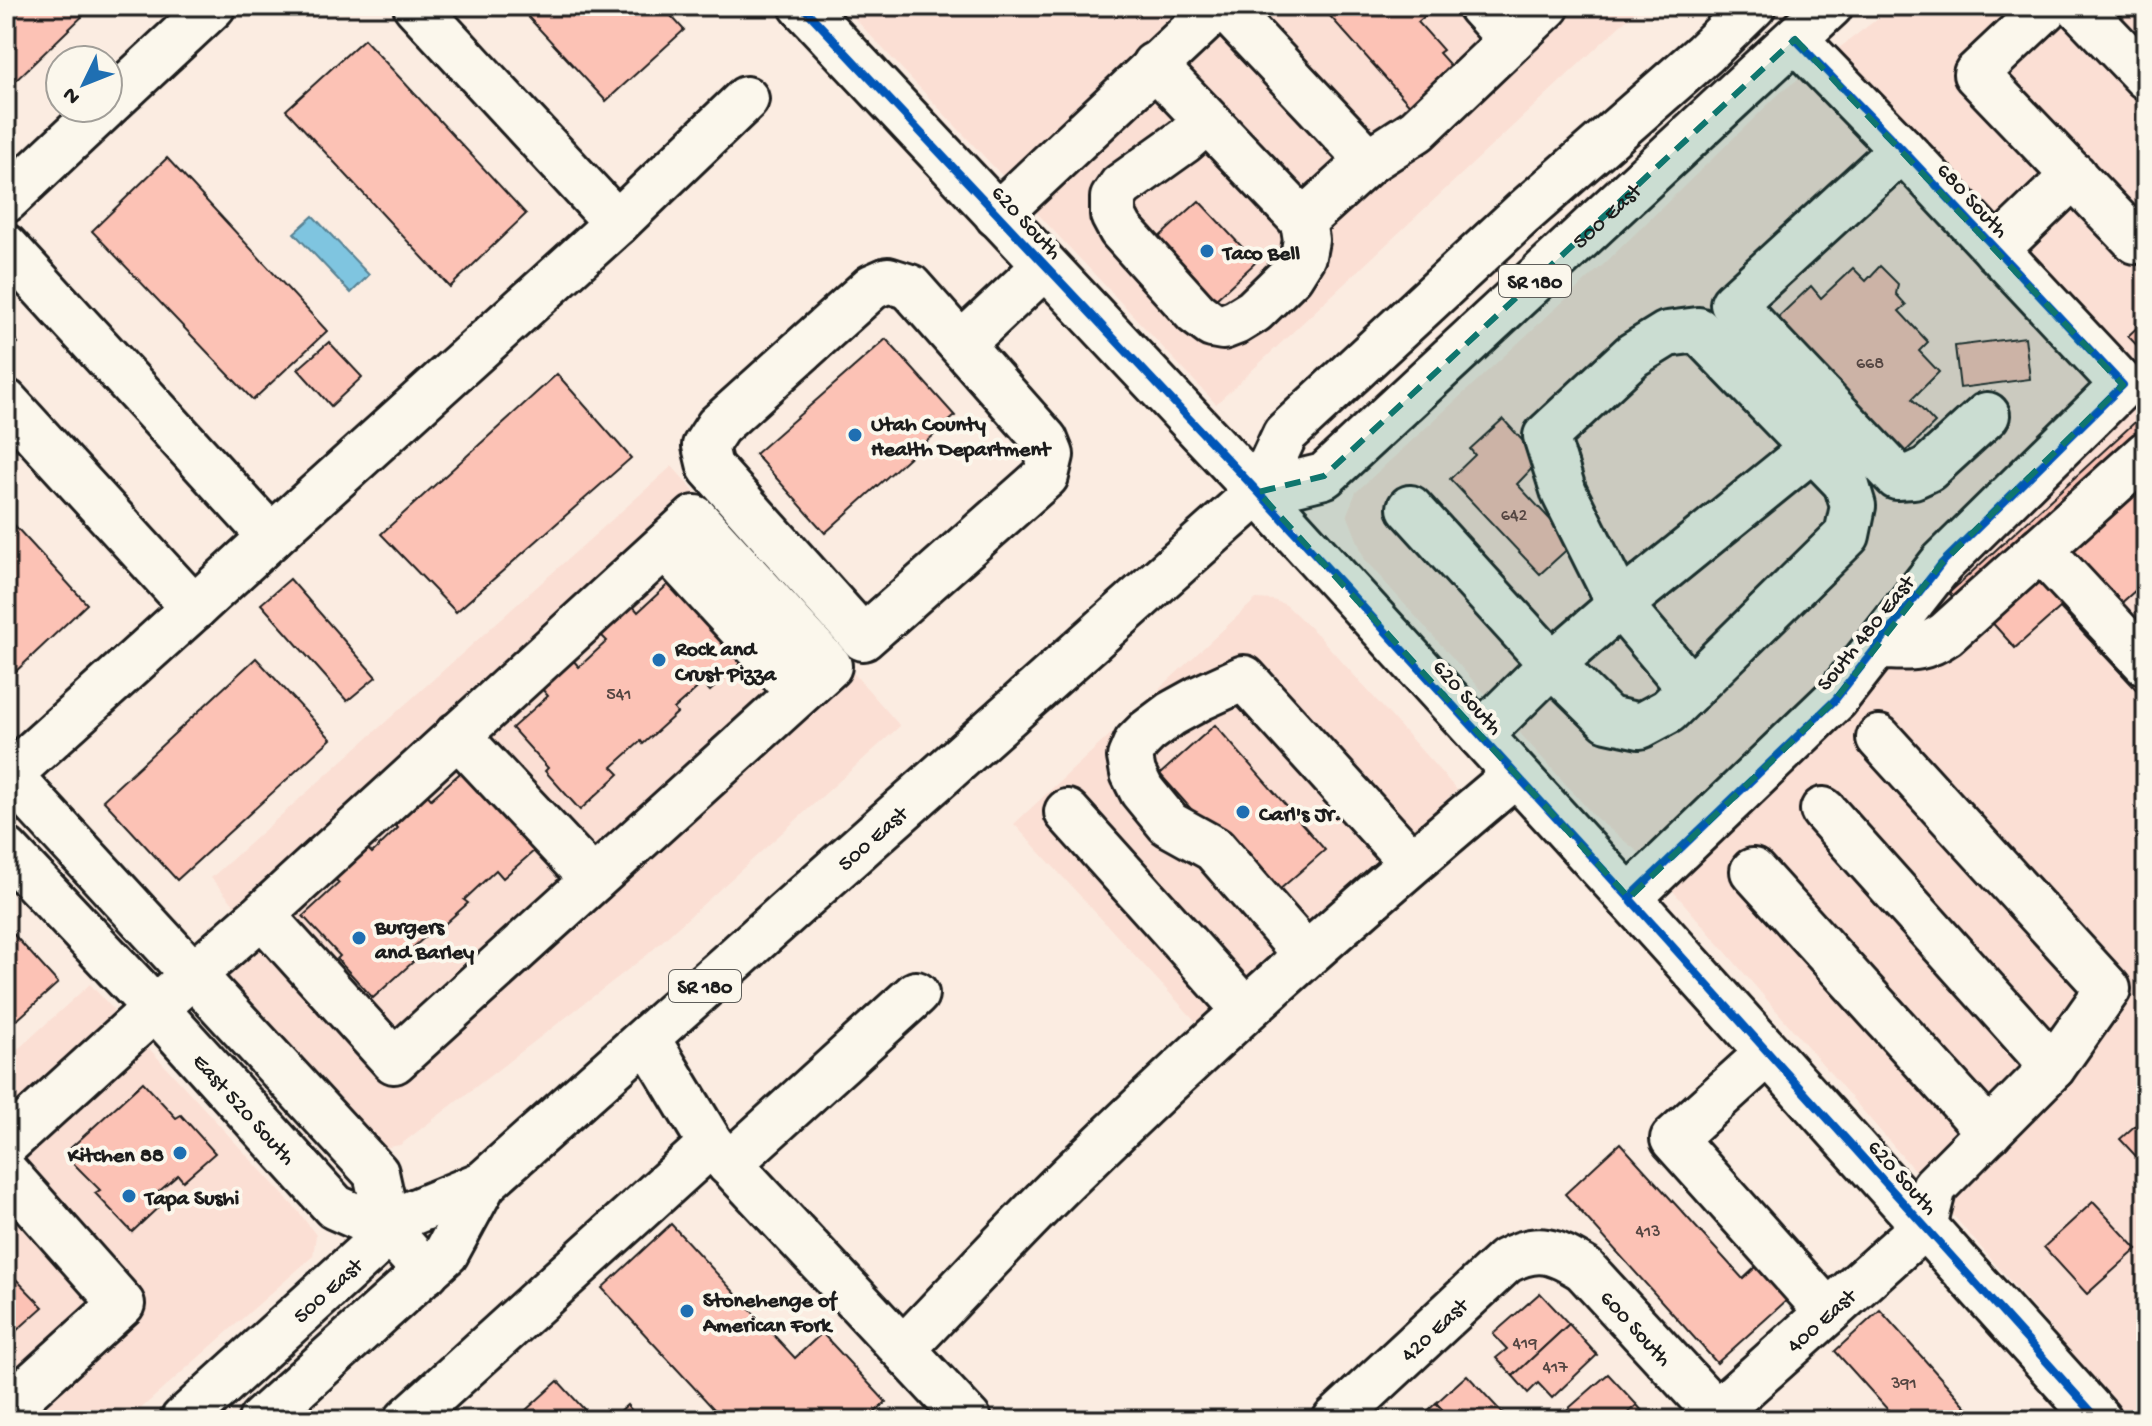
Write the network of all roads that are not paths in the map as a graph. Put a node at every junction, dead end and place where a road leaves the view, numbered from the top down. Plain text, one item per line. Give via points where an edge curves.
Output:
1 (213, 6) edge
2 (416, 6) edge
3 (802, 6) edge
4 (1221, 6) edge
5 (1480, 6) edge
6 (1547, 6) edge
7 (1753, 6) edge
8 (1830, 6) edge
9 (2048, 6) edge
10 (2078, 6) edge
11 (1795, 39) junction
12 (1511, 40) junction
13 (1154, 65) junction
14 (2146, 77) edge
15 (124, 89) edge
16 (746, 99) dead end
17 (1207, 121) junction
18 (87, 124) edge
19 (1902, 149) junction
20 (1369, 161) junction
21 (2074, 175) junction
22 (6, 200) edge
23 (997, 215) junction
24 (1303, 221) junction
25 (617, 223) junction
26 (2146, 231) edge
27 (6, 247) edge
28 (1996, 250) junction
29 (1045, 266) junction
30 (962, 344) junction
31 (2123, 385) joint
32 (6, 402) edge
33 (1987, 415) dead end
34 (1812, 449) junction
35 (2146, 454) edge
36 (729, 488) junction
37 (1258, 492) junction
38 (1410, 508) dead end
39 (680, 532) junction
40 (271, 537) junction
41 (2040, 549) junction
42 (1620, 605) junction
43 (194, 608) junction
44 (1877, 647) junction
45 (2146, 663) edge
46 (1552, 664) junction
47 (806, 686) junction
48 (1691, 689) junction
49 (457, 735) junction
50 (1480, 735) junction
51 (1879, 738) dead end
52 (1515, 775) junction
53 (8, 776) edge
54 (1823, 810) dead end
55 (1067, 812) dead end
56 (6, 850) edge
57 (1411, 862) junction
58 (1753, 871) dead end
59 (600, 874) junction
60 (1629, 898) junction
61 (262, 915) junction
62 (1306, 955) junction
63 (193, 975) junction
64 (916, 994) dead end
65 (155, 1008) junction
66 (1245, 1010) junction
67 (647, 1038) junction
68 (1768, 1053) junction
69 (2053, 1067) junction
70 (1989, 1132) junction
71 (6, 1144) edge
72 (720, 1154) junction
73 (6, 1173) edge
74 (484, 1183) junction
75 (1924, 1226) junction
76 (389, 1231) junction
77 (1540, 1250) joint
78 (426, 1272) junction
79 (1828, 1312) junction
80 (903, 1349) junction
81 (6, 1409) edge
82 (1719, 1417) edge
83 (183, 1420) edge
84 (261, 1420) edge
85 (407, 1420) edge
86 (969, 1420) edge
87 (1335, 1420) edge
88 (2099, 1420) edge

1 - 15 street
2 - 25 street
3 - 23 street, 620 South
4 - 13 street
4 - 20 street
5 - 12 street
6 - 12 street
7 - 37 street, 500 East / SR 180 via 1285,434
8 - 11 street, 500 East / SR 180
9 - 21 street via 1976,74
10 - 14 street
11 - 19 street, 680 South
11 - 37 street, 500 East / SR 180 via 1324,476
12 - 20 street via 1417,130
13 - 17 street
13 - 23 street
16 - 25 street
17 - 24 street
17 - 24 street via 1121,186 1113,198 1113,215 1121,230 1196,313 1223,327 1254,311 1303,256
18 - 22 street
19 - 28 street, 680 South
19 - 33 street via 1733,304 1897,477 1928,469
20 - 24 street
21 - 26 street via 2136,241
21 - 28 street
23 - 29 street, 620 South
25 - 40 street
27 - 40 street
28 - 31 street, 680 South
29 - 30 street
29 - 37 street, 620 South
30 - 36 street via 910,287 888,280 872,287 718,426 705,446 710,467
30 - 36 street via 1045,440 1051,455 1046,476 863,638
31 - 44 street, South 480 East via 1942,563
32 - 43 street
34 - 42 street
34 - 42 street via 1698,330 1667,334 1633,355 1546,436 1564,493
34 - 48 street via 1846,483 1853,506 1847,535
35 - 41 street
36 - 39 street
37 - 50 street, 620 South
37 - 67 street, 500 East / SR 180
38 - 46 street
39 - 47 street via 721,607
39 - 47 street via 829,666
39 - 49 street
40 - 43 street
41 - 44 street via 1931,644
41 - 45 street
42 - 46 street
42 - 48 street
43 - 53 street
44 - 60 street, South 480 East via 1835,700
46 - 48 street via 1608,719 1640,726 1668,711
46 - 50 street
47 - 59 street
49 - 59 street
49 - 61 street
50 - 52 street, 620 South
51 - 69 street via 2108,989
52 - 57 street
52 - 60 street, 620 South
53 - 63 street
54 - 69 street
55 - 66 street
56 - 65 street, East 520 South
57 - 62 street
57 - 62 street via 1244,678 1171,714 1147,732 1130,757 1142,791 1169,824 1214,849
58 - 70 street
59 - 61 street via 394,1061
60 - 68 street, 620 South
61 - 63 street
62 - 66 street
63 - 65 street
63 - 76 street via 376,1173
64 - 72 street
65 - 71 street
65 - 76 street, East 520 South via 335,1207
66 - 80 street via 1073,1172
67 - 72 street
67 - 74 street, 500 East / SR 180
68 - 75 street, 620 South
68 - 79 street via 1673,1139
69 - 70 street
70 - 75 street via 1934,1187
72 - 80 street
72 - 85 street
73 - 81 street via 122,1304
74 - 76 street, 500 East / SR 180 via 409,1214
74 - 78 street, 500 East / SR 180 via 446,1253
75 - 79 street, 400 East
75 - 88 street, 620 South
76 - 78 street
76 - 83 street, 500 East / SR 180
77 - 82 street, 600 South via 1584,1269
77 - 87 street, 420 East via 1506,1261
78 - 84 street, 500 East / SR 180
79 - 82 street, 400 East
80 - 86 street

